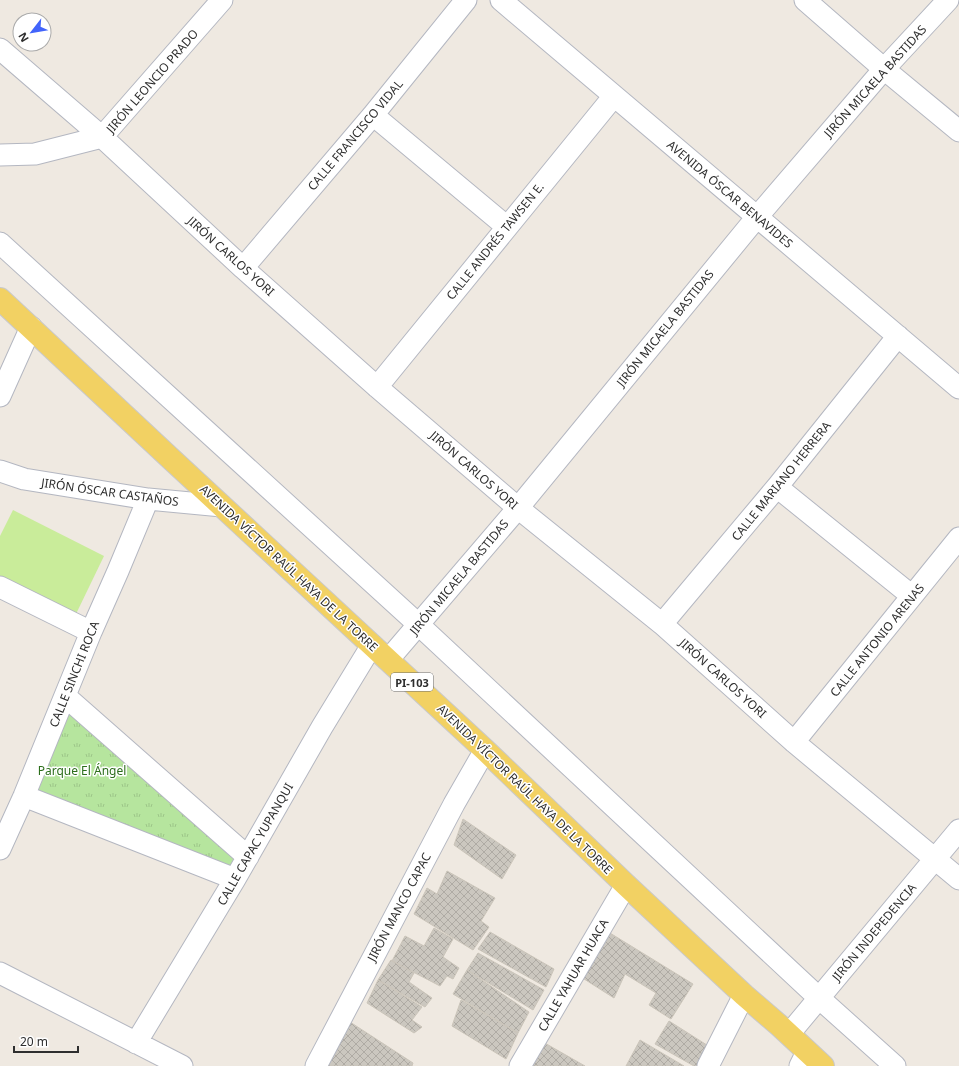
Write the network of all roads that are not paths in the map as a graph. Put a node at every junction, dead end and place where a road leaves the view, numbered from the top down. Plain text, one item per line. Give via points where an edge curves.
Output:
1 (222, 0) edge
2 (466, 0) edge
3 (500, 0) edge
4 (805, 0) edge
5 (948, 0) edge
6 (0, 50) edge
7 (884, 69) junction
8 (614, 96) junction
9 (373, 114) junction
10 (959, 131) edge
11 (102, 137) junction
12 (0, 155) edge
13 (757, 216) junction
14 (507, 227) junction
15 (0, 243) edge
16 (243, 268) junction
17 (0, 299) edge
18 (31, 327) junction
19 (898, 336) junction
20 (377, 387) junction
21 (959, 388) edge
22 (0, 396) edge
23 (0, 471) edge
24 (777, 487) junction
25 (148, 499) junction
26 (222, 506) junction
27 (518, 508) junction
28 (959, 538) edge
29 (0, 587) edge
30 (912, 596) junction
31 (419, 624) junction
32 (662, 624) junction
33 (91, 632) junction
34 (372, 645) junction
35 (388, 660) junction
36 (65, 696) junction
37 (794, 742) junction
38 (485, 750) junction
39 (24, 796) junction
40 (959, 830) edge
41 (0, 849) edge
42 (248, 857) junction
43 (935, 859) junction
44 (235, 879) junction
45 (959, 879) edge
46 (626, 885) junction
47 (0, 973) edge
48 (744, 995) junction
49 (819, 998) junction
50 (789, 1034) junction
51 (136, 1043) junction
52 (810, 1061) edge
53 (182, 1066) edge
54 (316, 1066) edge
55 (520, 1066) edge
56 (708, 1066) edge
57 (894, 1066) edge

1 - 11 street, JIRÓN LEONCIO PRADO
2 - 9 street, CALLE FRANCISCO VIDAL
3 - 8 street, AVENIDA ÓSCAR BENAVIDES
4 - 7 street
5 - 7 street, JIRÓN MICAELA BASTIDAS
6 - 11 street, JIRÓN CARLOS YORI
7 - 10 street
7 - 13 street, JIRÓN MICAELA BASTIDAS
8 - 13 street, AVENIDA ÓSCAR BENAVIDES
8 - 14 street, CALLE ANDRÉS TAWSEN E.
9 - 14 street
9 - 16 street, CALLE FRANCISCO VIDAL
11 - 12 street, JIRÓN LEONCIO PRADO via 35,154
11 - 16 street, JIRÓN CARLOS YORI
13 - 19 street, AVENIDA ÓSCAR BENAVIDES
13 - 27 street, JIRÓN MICAELA BASTIDAS
14 - 20 street, CALLE ANDRÉS TAWSEN E.
15 - 31 street
16 - 20 street, JIRÓN CARLOS YORI
17 - 18 main road, AVENIDA VÍCTOR RAÚL HAYA DE LA TORRE / PI-103
18 - 22 street
18 - 26 main road, AVENIDA VÍCTOR RAÚL HAYA DE LA TORRE / PI-103
19 - 21 street, AVENIDA ÓSCAR BENAVIDES
19 - 24 street, CALLE MARIANO HERRERA
20 - 27 street, JIRÓN CARLOS YORI
23 - 25 street, JIRÓN ÓSCAR CASTAÑOS via 24,479
24 - 30 street
24 - 32 street, CALLE MARIANO HERRERA
25 - 26 street, JIRÓN ÓSCAR CASTAÑOS
25 - 33 street, CALLE SINCHI ROCA
26 - 34 main road, AVENIDA VÍCTOR RAÚL HAYA DE LA TORRE / PI-103
27 - 31 street, JIRÓN MICAELA BASTIDAS
27 - 32 street, JIRÓN CARLOS YORI
28 - 30 street, CALLE ANTONIO ARENAS
29 - 33 street
30 - 37 street, CALLE ANTONIO ARENAS
31 - 35 street, JIRÓN MICAELA BASTIDAS
31 - 49 street
32 - 37 street, JIRÓN CARLOS YORI
33 - 36 street, CALLE SINCHI ROCA
34 - 35 main road, AVENIDA VÍCTOR RAÚL HAYA DE LA TORRE / PI-103
34 - 42 street, CALLE CAPAC YUPANQUI
35 - 38 main road, AVENIDA VÍCTOR RAÚL HAYA DE LA TORRE / PI-103
36 - 39 street, CALLE SINCHI ROCA
36 - 42 street
37 - 43 street, JIRÓN CARLOS YORI
38 - 46 main road, AVENIDA VÍCTOR RAÚL HAYA DE LA TORRE / PI-103
38 - 54 street, JIRÓN MANCO CAPAC via 450,811
39 - 41 street, CALLE SINCHI ROCA
39 - 44 street
40 - 43 street, JIRÓN INDEPEDENCIA
42 - 44 street, CALLE CAPAC YUPANQUI
43 - 45 street, JIRÓN CARLOS YORI
43 - 49 street, JIRÓN INDEPEDENCIA
44 - 51 street, CALLE CAPAC YUPANQUI
46 - 48 main road, AVENIDA VÍCTOR RAÚL HAYA DE LA TORRE / PI-103
46 - 55 street, CALLE YAHUAR HUACA
47 - 51 street
48 - 50 main road, AVENIDA VÍCTOR RAÚL HAYA DE LA TORRE / PI-103
48 - 56 street
49 - 50 street, JIRÓN INDEPEDENCIA
49 - 57 street
50 - 52 main road, AVENIDA VÍCTOR RAÚL HAYA DE LA TORRE / PI-103
51 - 53 street

